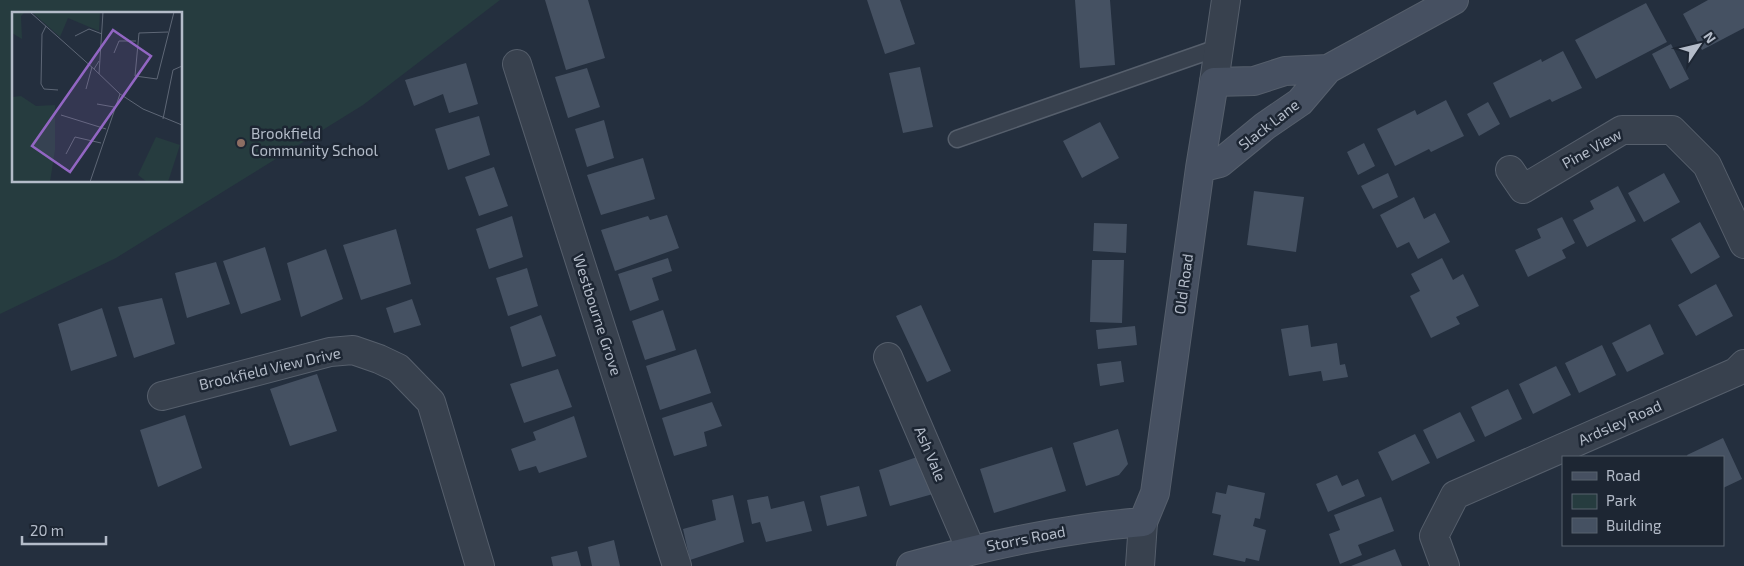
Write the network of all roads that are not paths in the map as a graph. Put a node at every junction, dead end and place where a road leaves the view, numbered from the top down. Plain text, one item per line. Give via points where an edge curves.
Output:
1 (1226, 0) edge
2 (1454, 0) edge
3 (1220, 47) junction
4 (518, 64) dead end
5 (1328, 69) junction
6 (1214, 82) junction
7 (957, 140) dead end
8 (1200, 168) junction
9 (1510, 170) dead end
10 (1744, 244) edge
11 (888, 357) dead end
12 (1744, 364) edge
13 (162, 396) dead end
14 (1143, 522) junction
15 (971, 550) junction
16 (480, 566) edge
17 (677, 566) edge
18 (911, 566) edge
19 (1140, 566) edge
20 (1445, 566) edge

1 - 3 street, Old Road
2 - 5 main road, Slack Lane
3 - 6 street, Old Road
3 - 7 lane
4 - 17 street, Westbourne Grove
5 - 6 main road, Slack Lane via 1285,71 1254,81
5 - 8 main road, Slack Lane via 1300,102 1220,163
6 - 8 main road, Old Road
8 - 14 main road, Old Road via 1154,493
9 - 10 street, Pine View via 1523,189 1622,130 1672,130 1707,166
11 - 15 street, Ash Vale
12 - 20 street, Ardsley Road via 1736,372 1455,495 1434,536
13 - 16 street, Brookfield View Drive via 330,352 353,350 398,368 431,402
14 - 15 main road, Storrs Road via 1078,529
14 - 19 street, Old Road
15 - 18 main road, Storrs Road

